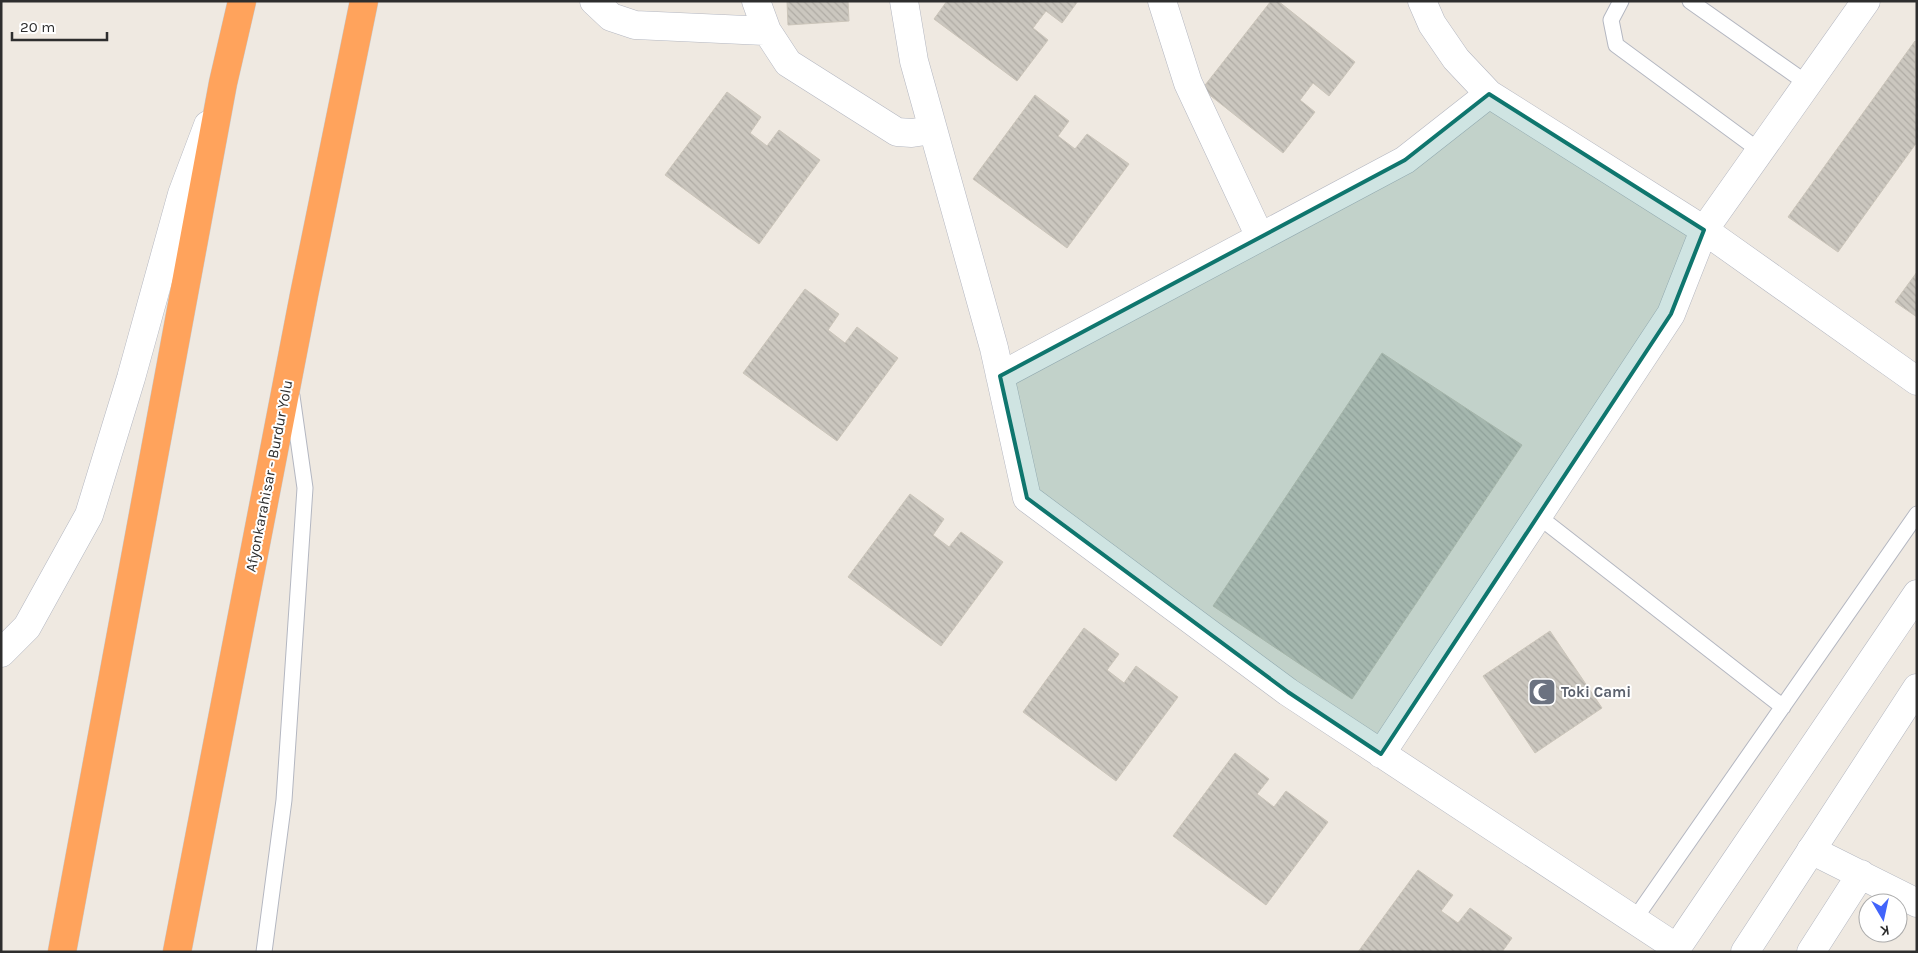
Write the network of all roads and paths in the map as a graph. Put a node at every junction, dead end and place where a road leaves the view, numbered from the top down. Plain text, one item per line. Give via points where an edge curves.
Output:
1 (242, 1) edge
2 (364, 1) edge
3 (594, 1) edge
4 (756, 1) edge
5 (904, 1) edge
6 (1162, 1) edge
7 (1422, 1) edge
8 (1620, 1) edge
9 (1690, 1) edge
10 (1866, 1) edge
11 (768, 31) junction
12 (223, 83) junction
13 (1808, 84) junction
14 (1489, 94) junction
15 (932, 130) junction
16 (1760, 150) junction
17 (1704, 230) junction
18 (1260, 237) junction
19 (289, 371) junction
20 (1000, 376) junction
21 (1917, 381) edge
22 (1917, 514) edge
23 (1538, 516) junction
24 (1917, 594) edge
25 (1, 653) edge
26 (1917, 688) edge
27 (1783, 707) junction
28 (1380, 754) junction
29 (1811, 850) junction
30 (1861, 874) junction
31 (1917, 903) edge
32 (1634, 920) junction
33 (1675, 950) edge
34 (62, 952) edge
35 (177, 952) edge
36 (264, 952) edge
37 (1745, 952) edge
38 (1811, 952) edge

1 - 12 highway
2 - 19 highway, Afyonkarahisar - Burdur Yolu
3 - 11 street via 610,17 635,25
4 - 11 street
5 - 15 street via 914,61
6 - 18 street via 1188,83
7 - 14 street via 1432,24 1456,59
8 - 16 lane via 1611,20 1616,45
9 - 13 lane
10 - 13 street
11 - 15 street via 788,63 898,132 912,134
12 - 25 street via 182,194 89,515 27,627
12 - 34 highway
13 - 16 street
14 - 17 street
14 - 18 street via 1405,160
15 - 20 street
16 - 17 street
17 - 21 street
17 - 23 street via 1671,314
18 - 20 street
19 - 35 highway, Afyonkarahisar - Burdur Yolu
19 - 36 lane via 305,488 284,800
20 - 28 street via 1027,498 1288,692
22 - 27 lane
23 - 27 lane
23 - 28 street
24 - 33 street
26 - 29 street
27 - 32 lane
28 - 32 street
29 - 30 street
29 - 37 street
30 - 31 street
30 - 38 street
32 - 33 street

